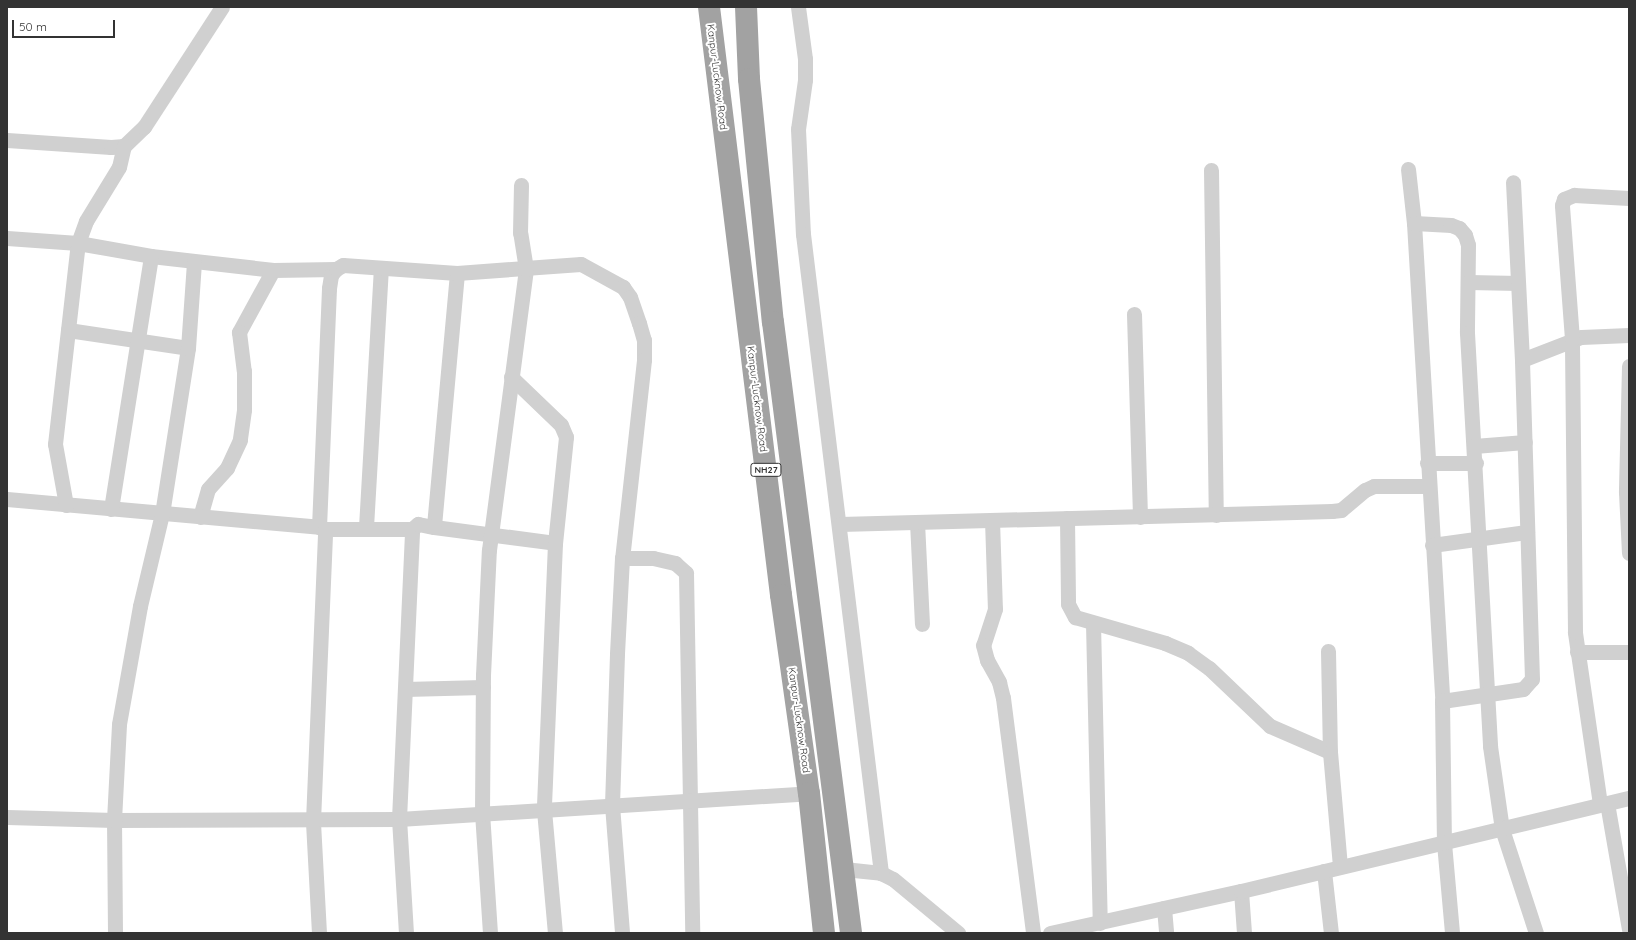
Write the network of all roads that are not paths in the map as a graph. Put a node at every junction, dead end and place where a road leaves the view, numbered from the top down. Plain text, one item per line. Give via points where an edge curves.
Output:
1 (222, 7) edge
2 (709, 7) edge
3 (746, 7) edge
4 (798, 7) edge
5 (7, 140) edge
6 (124, 146) junction
7 (1211, 170) dead end
8 (1408, 170) dead end
9 (1513, 182) dead end
10 (521, 185) dead end
11 (1629, 198) edge
12 (1414, 223) junction
13 (7, 238) edge
14 (78, 244) junction
15 (151, 256) junction
16 (194, 262) junction
17 (381, 268) junction
18 (336, 269) junction
19 (526, 269) junction
20 (273, 270) junction
21 (457, 273) junction
22 (1470, 282) junction
23 (1518, 283) junction
24 (1134, 314) dead end
25 (68, 330) junction
26 (1629, 335) edge
27 (138, 339) junction
28 (1572, 339) junction
29 (188, 348) junction
30 (1522, 360) junction
31 (1629, 366) edge
32 (510, 377) junction
33 (1525, 442) junction
34 (1474, 446) junction
35 (1427, 463) junction
36 (1476, 463) junction
37 (1427, 486) junction
38 (7, 499) edge
39 (66, 504) junction
40 (111, 509) junction
41 (162, 514) junction
42 (1216, 515) junction
43 (200, 516) junction
44 (1140, 517) junction
45 (1067, 518) junction
46 (992, 520) junction
47 (917, 522) junction
48 (840, 524) junction
49 (366, 527) junction
50 (434, 527) junction
51 (322, 528) junction
52 (412, 529) junction
53 (1528, 532) junction
54 (491, 534) junction
55 (1480, 540) junction
56 (555, 543) junction
57 (1432, 545) junction
58 (1629, 553) edge
59 (622, 558) junction
60 (922, 624) dead end
61 (1092, 624) junction
62 (1328, 651) dead end
63 (1577, 652) junction
64 (1629, 652) edge
65 (483, 687) junction
66 (405, 689) junction
67 (1489, 694) junction
68 (1442, 701) junction
69 (1330, 752) junction
70 (809, 793) junction
71 (1629, 798) edge
72 (689, 800) junction
73 (1603, 804) junction
74 (612, 805) junction
75 (544, 810) junction
76 (482, 814) junction
77 (7, 817) edge
78 (398, 819) junction
79 (114, 820) junction
80 (313, 821) junction
81 (1502, 829) junction
82 (1444, 843) junction
83 (1340, 867) junction
84 (844, 869) junction
85 (1324, 871) junction
86 (882, 873) junction
87 (1241, 891) junction
88 (1164, 908) junction
89 (1100, 923) junction
90 (1629, 929) edge
91 (1077, 931) edge
92 (115, 933) edge
93 (319, 933) edge
94 (406, 933) edge
95 (490, 933) edge
96 (555, 933) edge
97 (622, 933) edge
98 (692, 933) edge
99 (824, 933) edge
100 (851, 933) edge
101 (958, 933) edge
102 (1033, 933) edge
103 (1050, 933) edge
104 (1166, 933) edge
105 (1244, 933) edge
106 (1331, 933) edge
107 (1452, 933) edge
108 (1536, 933) edge

1 - 6 street via 144,127
2 - 70 highway, Kanpur-Lucknow Road / NH27 via 779,579
3 - 84 highway, NH27 via 749,79 773,322
4 - 48 street via 806,80 798,129 803,234
5 - 6 street via 111,148
6 - 14 street via 119,167 86,221
7 - 42 street
8 - 12 street
9 - 23 street
10 - 19 street via 520,233
11 - 28 street via 1574,196 1564,199 1562,205
12 - 22 street via 1451,225 1459,228 1465,235 1468,245
12 - 35 street
13 - 14 street
14 - 15 street
14 - 25 street
15 - 16 street
15 - 27 street
16 - 20 street
16 - 29 street
17 - 18 street via 343,265
17 - 21 street
17 - 49 street
18 - 20 street
18 - 51 street via 331,276 329,288
19 - 21 street
19 - 32 street
19 - 59 street via 581,264 623,287 635,308 644,340 644,360
20 - 43 street via 239,332 244,371 244,410 240,440 227,468 208,489
21 - 50 street
22 - 23 street
22 - 34 street via 1467,333
23 - 30 street
24 - 44 street
25 - 27 street
25 - 39 street via 55,444
26 - 28 street
27 - 29 street
27 - 40 street
28 - 30 street via 1547,352
28 - 63 street via 1574,632
29 - 41 street
30 - 33 street
31 - 58 street via 1626,492
32 - 54 street
32 - 56 street via 566,430
33 - 34 street
33 - 53 street
34 - 36 street
35 - 36 street
35 - 37 street
36 - 55 street
37 - 42 street via 1374,486 1365,490 1341,510
37 - 57 street
38 - 39 street
39 - 40 street
40 - 41 street
41 - 43 street
41 - 79 street via 140,606 119,724
42 - 44 street
43 - 51 street
44 - 45 street
45 - 46 street
45 - 61 street via 1068,604 1075,617
46 - 47 street
46 - 102 street via 995,609 983,644 1003,698
47 - 48 street
47 - 60 street
48 - 86 street
49 - 51 street
49 - 52 street
50 - 52 street via 418,524
50 - 54 street
51 - 80 street
52 - 66 street
53 - 55 street
53 - 67 street via 1532,679 1523,689
54 - 56 street
54 - 65 street
55 - 57 street
55 - 67 street
56 - 75 street
57 - 68 street
59 - 72 street via 653,558 675,563 686,573
59 - 74 street
61 - 69 street via 1165,643 1188,653 1209,668 1270,726
61 - 89 street
62 - 69 street
63 - 64 street
63 - 73 street
65 - 66 street
65 - 76 street
66 - 78 street
67 - 68 street
67 - 81 street via 1492,761
68 - 82 street
69 - 83 street
70 - 72 street
70 - 99 highway, Kanpur-Lucknow Road / NH27
71 - 73 street
72 - 74 street
72 - 98 street
73 - 81 street
73 - 90 street
74 - 75 street
74 - 97 street
75 - 76 street
75 - 96 street
76 - 78 street
76 - 95 street
77 - 79 street
78 - 80 street
78 - 94 street
79 - 80 street
79 - 92 street
80 - 93 street
81 - 82 street
81 - 108 street
82 - 83 street
82 - 107 street
83 - 85 street
84 - 86 street
84 - 100 highway, NH27
85 - 87 street
85 - 106 street
86 - 101 street via 902,886
87 - 88 street
87 - 105 street
88 - 89 street
88 - 104 street
89 - 91 street
91 - 103 street

